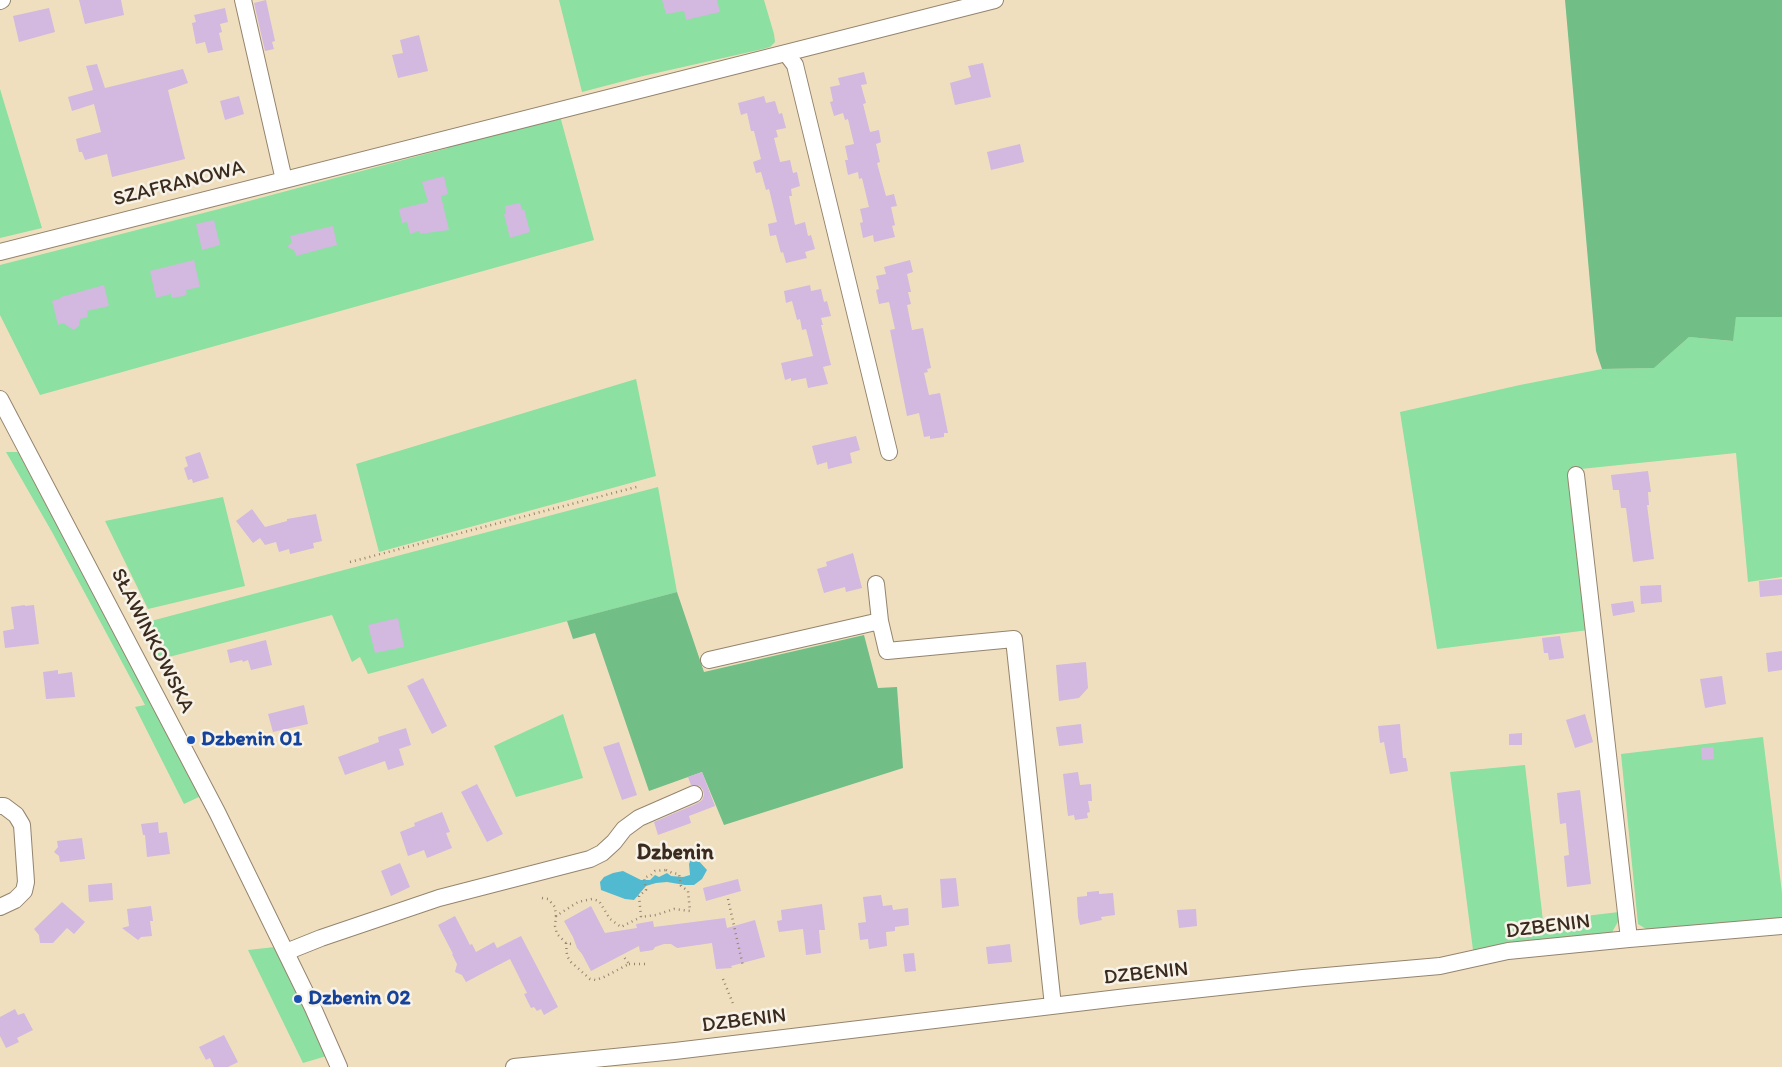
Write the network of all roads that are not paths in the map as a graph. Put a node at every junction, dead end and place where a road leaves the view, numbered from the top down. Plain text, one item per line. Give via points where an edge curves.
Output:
1 (243, 0) edge
2 (995, 0) edge
3 (786, 53) junction
4 (284, 180) junction
5 (0, 252) edge
6 (0, 399) edge
7 (888, 452) dead end
8 (1576, 475) dead end
9 (876, 584) dead end
10 (880, 621) junction
11 (709, 660) dead end
12 (694, 794) dead end
13 (0, 806) edge
14 (0, 907) edge
15 (1782, 926) edge
16 (1629, 939) junction
17 (286, 952) junction
18 (1053, 1006) junction
19 (339, 1067) edge
20 (514, 1067) edge

1 - 4 street
2 - 3 street, SZAFRANOWA
3 - 4 street, SZAFRANOWA
3 - 7 street via 795,65
4 - 5 street, SZAFRANOWA
6 - 17 street, SŁAWINKOWSKA via 217,812
8 - 16 street
9 - 10 street
10 - 11 street
10 - 18 street via 887,651 1014,639
12 - 17 street via 639,818 602,853 590,859 439,898
13 - 14 street via 16,815 22,825 26,882 24,892
15 - 16 street, DZBENIN
16 - 18 street, DZBENIN via 1508,951 1440,966
17 - 19 street, SŁAWINKOWSKA
18 - 20 street, DZBENIN

